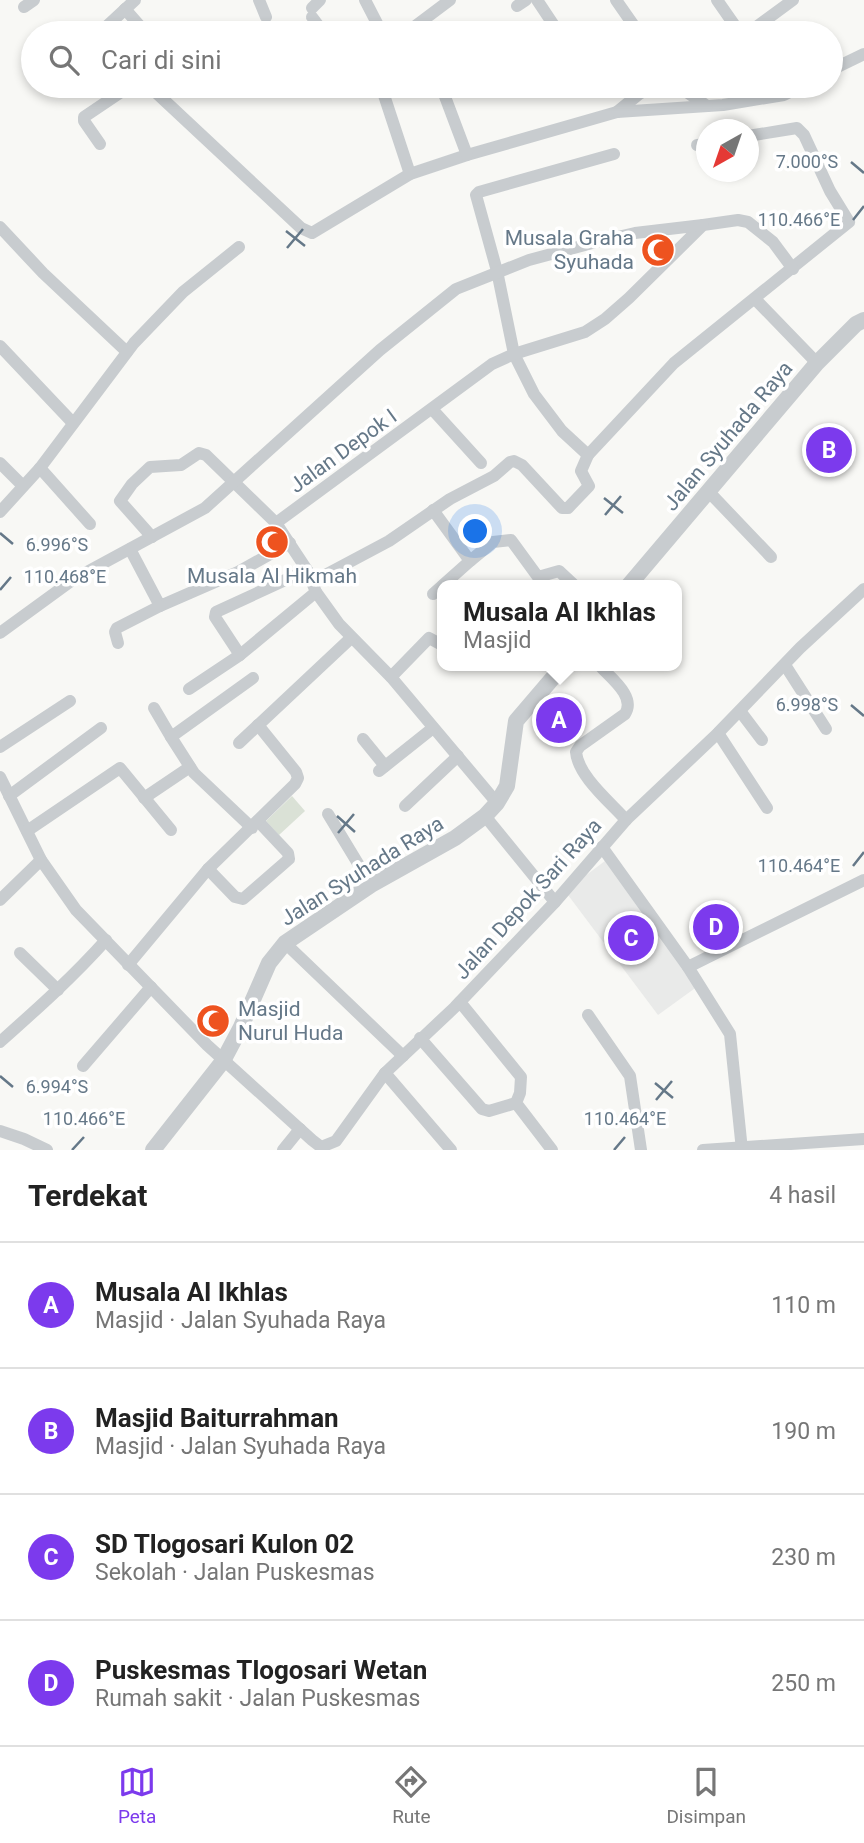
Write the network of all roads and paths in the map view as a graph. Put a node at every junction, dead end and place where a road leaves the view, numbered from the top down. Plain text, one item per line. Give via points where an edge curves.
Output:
1 (259, 0) edge
2 (365, 0) edge
3 (450, 0) edge
4 (537, 0) edge
5 (615, 0) edge
6 (717, 0) edge
7 (793, 0) edge
8 (130, 4) edge
9 (433, 5) edge
10 (266, 17) dead end
11 (112, 21) edge
12 (139, 21) edge
13 (376, 21) edge
14 (418, 21) edge
15 (551, 21) edge
16 (630, 21) edge
17 (732, 21) edge
18 (764, 21) edge
19 (864, 54) edge
20 (843, 64) edge
21 (112, 98) edge
22 (162, 98) edge
23 (385, 98) edge
24 (446, 98) edge
25 (634, 98) edge
26 (695, 98) edge
27 (763, 98) edge
28 (707, 106) junction
29 (617, 112) junction
30 (759, 134) edge
31 (100, 144) dead end
32 (614, 154) dead end
33 (467, 155) junction
34 (410, 174) junction
35 (703, 225) junction
36 (0, 227) edge
37 (239, 247) dead end
38 (793, 269) junction
39 (497, 271) junction
40 (755, 299) junction
41 (864, 320) edge
42 (0, 346) edge
43 (127, 352) junction
44 (514, 354) junction
45 (817, 363) junction
46 (432, 410) junction
47 (72, 422) junction
48 (588, 455) junction
49 (0, 463) edge
50 (481, 463) dead end
51 (40, 468) junction
52 (233, 483) junction
53 (23, 486) junction
54 (709, 492) junction
55 (433, 510) junction
56 (0, 512) edge
57 (276, 523) junction
58 (90, 524) dead end
59 (152, 537) junction
60 (290, 543) junction
61 (130, 549) junction
62 (771, 557) dead end
63 (470, 561) junction
64 (449, 580) edge
65 (569, 580) edge
66 (633, 580) edge
67 (312, 581) junction
68 (864, 589) edge
69 (160, 606) junction
70 (2, 627) edge
71 (351, 638) junction
72 (437, 642) edge
73 (118, 643) dead end
74 (240, 655) junction
75 (785, 665) junction
76 (559, 671) edge
77 (605, 671) edge
78 (391, 677) junction
79 (253, 678) dead end
80 (189, 689) dead end
81 (70, 701) dead end
82 (154, 708) dead end
83 (740, 711) junction
84 (258, 725) junction
85 (101, 728) dead end
86 (433, 728) junction
87 (826, 729) dead end
88 (718, 733) junction
89 (171, 737) junction
90 (363, 740) dead end
91 (762, 740) dead end
92 (239, 743) dead end
93 (0, 747) edge
94 (458, 756) junction
95 (190, 767) junction
96 (1, 781) edge
97 (9, 796) junction
98 (144, 798) junction
99 (497, 803) junction
100 (405, 806) dead end
101 (766, 808) dead end
102 (328, 814) dead end
103 (485, 816) junction
104 (626, 820) junction
105 (255, 825) junction
106 (171, 830) dead end
107 (27, 831) junction
108 (602, 847) junction
109 (41, 860) junction
110 (208, 869) junction
111 (864, 880) edge
112 (371, 885) junction
113 (0, 900) edge
114 (555, 902) junction
115 (106, 940) junction
116 (285, 943) junction
117 (20, 953) dead end
118 (128, 965) junction
119 (688, 967) junction
120 (151, 987) junction
121 (58, 990) junction
122 (460, 1002) junction
123 (588, 1015) dead end
124 (421, 1038) junction
125 (0, 1042) edge
126 (403, 1056) junction
127 (223, 1061) junction
128 (83, 1066) dead end
129 (385, 1073) junction
130 (516, 1103) junction
131 (300, 1129) junction
132 (0, 1131) edge
133 (864, 1139) edge
134 (339, 1145) edge
135 (742, 1148) edge
136 (47, 1150) edge
137 (153, 1150) edge
138 (283, 1150) edge
139 (451, 1150) edge
140 (552, 1150) edge
141 (641, 1150) edge
142 (703, 1150) edge

1 - 10 street
2 - 13 street
3 - 9 street
4 - 15 street
5 - 16 street
6 - 17 street
7 - 18 street
8 - 11 street
8 - 12 street
9 - 14 street
19 - 20 street
21 - 31 street via 84,117
22 - 34 street via 301,228 312,233
23 - 34 street
24 - 33 street
25 - 29 street
26 - 28 street
27 - 28 street
28 - 29 street
29 - 33 street
30 - 38 street via 797,128 848,218 843,228
32 - 39 street via 477,193
33 - 34 street
35 - 38 street via 748,222 774,242
35 - 39 street via 635,233
35 - 44 street, Jalan Depok I via 605,319 585,332
36 - 43 street
37 - 43 street via 183,292
38 - 40 street
39 - 44 street
39 - 52 street via 456,289 437,304
40 - 45 street
40 - 48 street via 674,363
41 - 45 street, Jalan Syuhada Raya
42 - 47 street
43 - 47 street
44 - 46 street, Jalan Depok I via 492,364
44 - 48 street via 534,394 562,431
45 - 54 street, Jalan Syuhada Raya
46 - 50 street
46 - 57 street, Jalan Depok I
47 - 51 street
48 - 55 street via 581,471 589,487 568,508 562,508 514,461
49 - 53 street
51 - 53 street
51 - 58 street
52 - 57 street
52 - 59 street via 205,508
52 - 59 street via 201,453 181,466 150,467 120,501
53 - 56 street
54 - 62 street
54 - 66 street, Jalan Syuhada Raya
55 - 63 street
55 - 67 street via 388,541
57 - 60 street
59 - 61 street
60 - 67 street
60 - 69 street
61 - 69 street
61 - 70 street via 74,579
63 - 64 street
63 - 65 street via 493,542 511,540 537,578 559,571
67 - 71 street
67 - 74 street
67 - 74 street via 216,612
68 - 75 street, Jalan Depok Sari Raya
69 - 73 street via 117,628
71 - 78 street
71 - 84 street
72 - 78 street via 429,638
74 - 80 street
75 - 83 street, Jalan Depok Sari Raya
75 - 87 street
76 - 99 street, Jalan Syuhada Raya via 516,720 507,786
77 - 104 street via 622,690 629,707 580,746 576,760
78 - 86 street
79 - 89 street
81 - 93 street
82 - 89 street
83 - 88 street, Jalan Depok Sari Raya
83 - 91 street
84 - 92 street
84 - 105 street via 298,778
85 - 97 street
86 - 90 street via 382,769
86 - 94 street
88 - 101 street
88 - 104 street, Jalan Depok Sari Raya
89 - 95 street
94 - 99 street
94 - 100 street
95 - 98 street
95 - 105 street
96 - 97 street, Jalan Depok Sari Raya
97 - 107 street, Jalan Depok Sari Raya
98 - 106 street
98 - 107 street via 120,768
99 - 103 street, Jalan Syuhada Raya
102 - 112 street
103 - 112 street, Jalan Syuhada Raya
103 - 114 street
104 - 108 street, Jalan Depok Sari Raya
105 - 110 street
105 - 110 street via 288,853 289,859 243,899 235,897
107 - 109 street, Jalan Depok Sari Raya
108 - 114 street, Jalan Depok Sari Raya
108 - 119 street
109 - 113 street
109 - 115 street, Jalan Depok Sari Raya via 76,910
110 - 118 street
111 - 119 street
112 - 116 street, Jalan Syuhada Raya
114 - 122 street, Jalan Depok Sari Raya
115 - 118 street, Jalan Depok Sari Raya
115 - 121 street
116 - 126 street
116 - 127 street, Jalan Syuhada Raya via 269,963
117 - 121 street
118 - 120 street, Jalan Depok Sari Raya
119 - 135 street via 730,1034
120 - 127 street, Jalan Depok Sari Raya
120 - 128 street
121 - 125 street
122 - 124 street, Jalan Depok Sari Raya
122 - 130 street via 521,1077
123 - 141 street via 630,1076
124 - 126 street, Jalan Depok Sari Raya
124 - 130 street via 482,1109
126 - 129 street, Jalan Depok Sari Raya
127 - 131 street, Jalan Depok Sari Raya
127 - 137 street, Jalan Syuhada Raya
129 - 134 street, Jalan Depok Sari Raya
129 - 139 street
130 - 140 street
131 - 134 street, Jalan Depok Sari Raya via 321,1147
131 - 138 street
132 - 136 street
133 - 135 street
135 - 142 street

